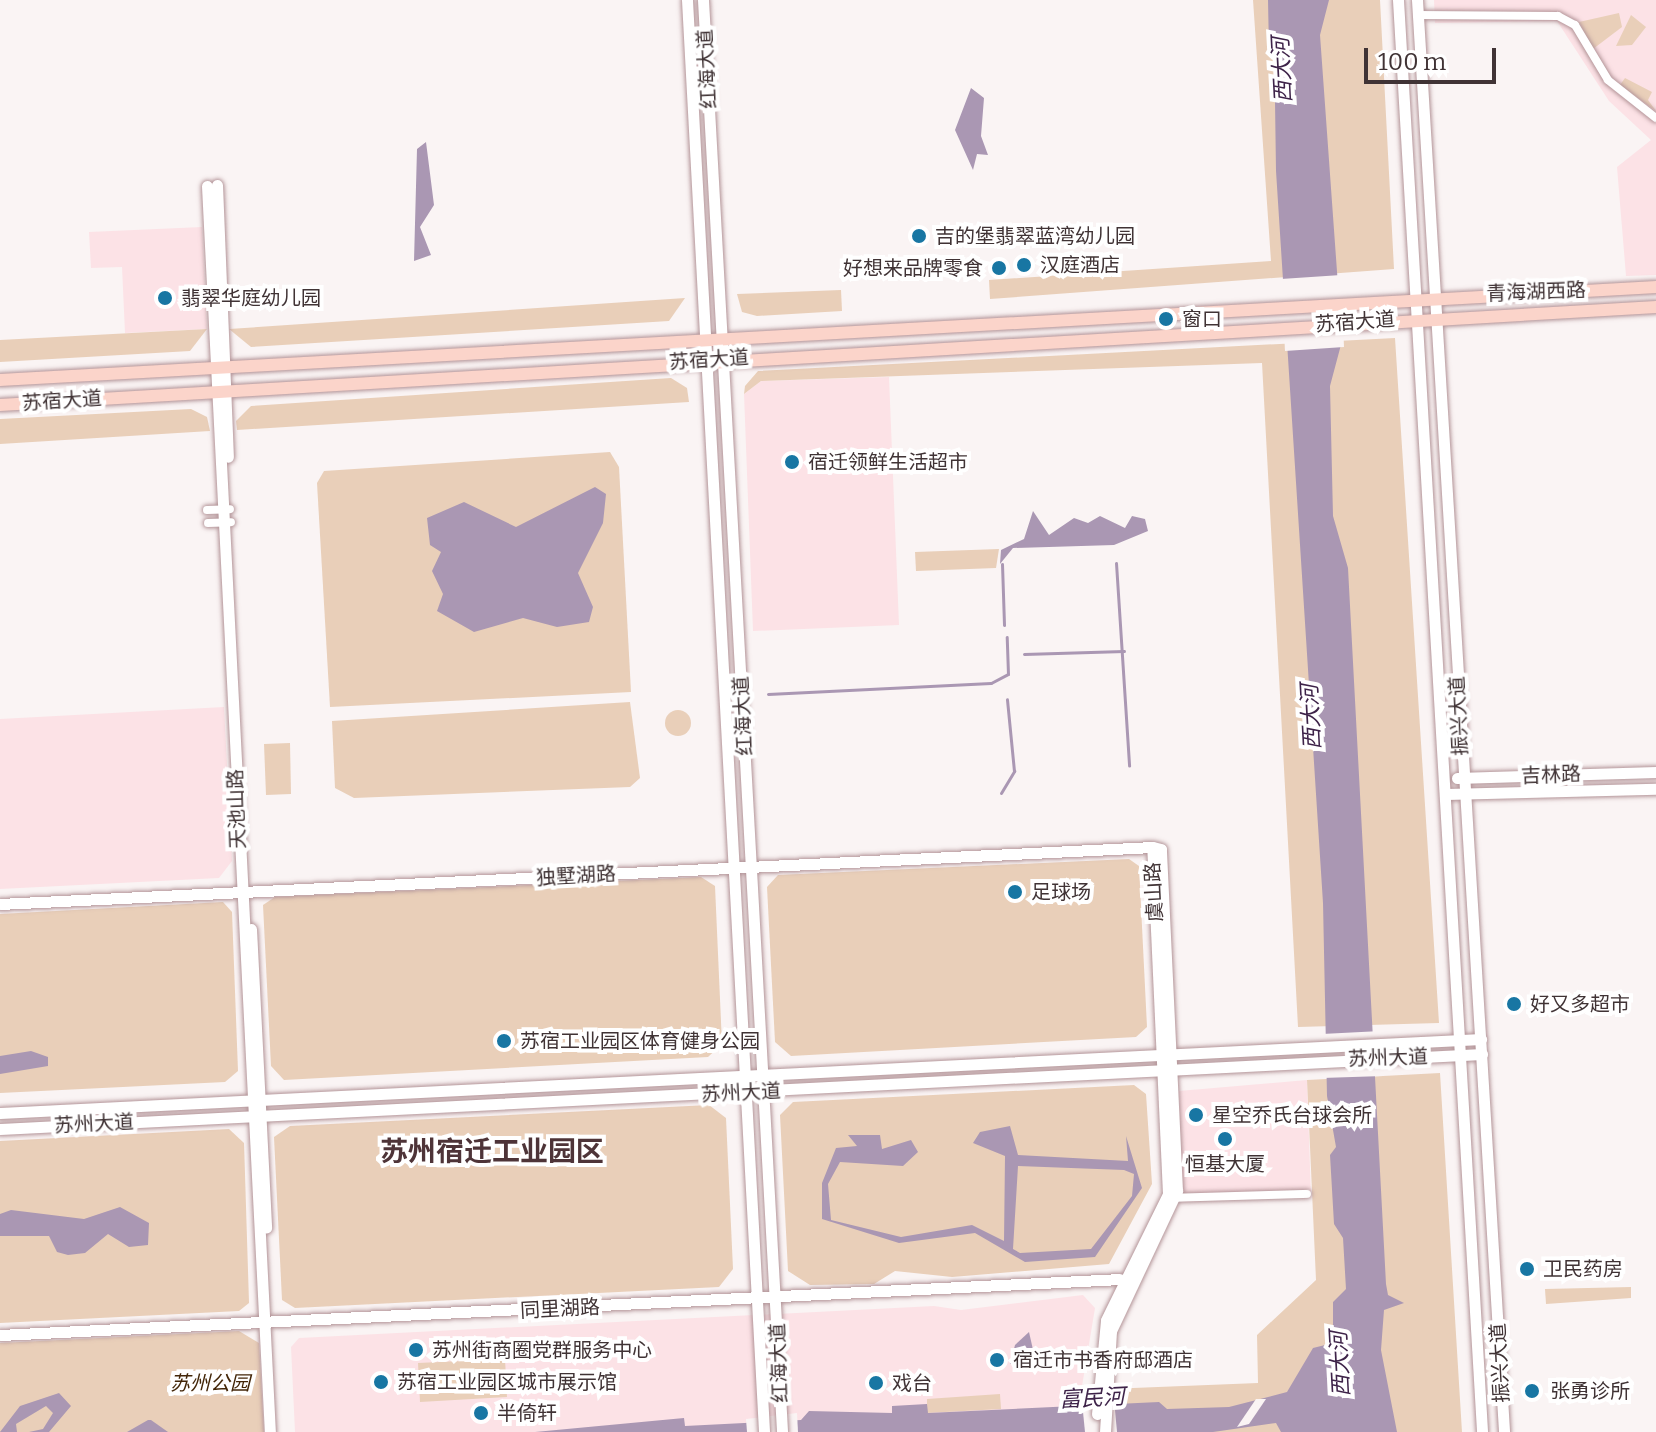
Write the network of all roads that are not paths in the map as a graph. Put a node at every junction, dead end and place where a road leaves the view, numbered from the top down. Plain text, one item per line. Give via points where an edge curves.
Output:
1 (687, 0) edge
2 (703, 0) edge
3 (1398, 0) edge
4 (1417, 0) edge
5 (1418, 15) junction
6 (1656, 118) edge
7 (212, 186) dead end
8 (1656, 287) edge
9 (1436, 297) junction
10 (1416, 298) junction
11 (1656, 307) edge
12 (1437, 318) junction
13 (1417, 319) junction
14 (723, 340) junction
15 (703, 341) junction
16 (724, 359) junction
17 (705, 360) junction
18 (219, 368) junction
19 (0, 380) edge
20 (220, 391) junction
21 (0, 405) edge
22 (207, 510) dead end
23 (228, 515) junction
24 (208, 523) dead end
25 (1656, 772) edge
26 (1445, 778) junction
27 (1463, 778) junction
28 (1656, 789) edge
29 (1446, 794) junction
30 (1464, 795) junction
31 (1152, 847) joint
32 (751, 867) junction
33 (733, 868) junction
34 (245, 892) junction
35 (0, 904) edge
36 (1481, 1039) junction
37 (1459, 1041) junction
38 (1166, 1053) junction
39 (1482, 1054) junction
40 (1460, 1055) junction
41 (1167, 1067) junction
42 (763, 1079) junction
43 (744, 1080) junction
44 (745, 1093) junction
45 (764, 1093) junction
46 (256, 1101) junction
47 (0, 1113) edge
48 (256, 1115) junction
49 (0, 1129) edge
50 (1307, 1194) dead end
51 (1171, 1198) junction
52 (1120, 1279) junction
53 (776, 1298) junction
54 (757, 1299) junction
55 (268, 1323) junction
56 (0, 1335) edge
57 (1099, 1404) junction
58 (273, 1430) edge
59 (764, 1432) edge
60 (782, 1432) edge
61 (1099, 1432) edge
62 (1105, 1432) edge
63 (1482, 1432) edge
64 (1504, 1432) edge

1 - 15 street, 红海大道
2 - 14 street, 红海大道
3 - 10 street, 振兴大道
4 - 5 street, 振兴大道
5 - 6 street via 1558,16 1575,25 1618,90
5 - 9 street, 振兴大道
7 - 18 street, 天池山路
8 - 9 main road, 青海湖西路
9 - 10 main road, 青海湖西路
9 - 12 street, 振兴大道
10 - 13 street, 振兴大道
10 - 14 main road, 苏宿大道
11 - 12 main road, 青海湖西路
12 - 13 main road, 青海湖西路
12 - 27 street, 振兴大道
13 - 16 main road, 苏宿大道
13 - 26 street, 振兴大道
14 - 15 main road, 苏宿大道
14 - 16 street, 红海大道
15 - 17 street, 红海大道
15 - 18 main road, 苏宿大道
16 - 17 main road, 苏宿大道
16 - 32 street, 红海大道
17 - 20 main road, 苏宿大道
17 - 33 street, 红海大道
18 - 19 main road, 苏宿大道
18 - 20 street, 天池山路
20 - 21 main road, 苏宿大道
20 - 23 street, 天池山路
22 - 23 street
23 - 24 street
23 - 34 street, 天池山路
25 - 27 street, 吉林路
26 - 27 street, 吉林路
26 - 29 street, 振兴大道
27 - 30 street, 振兴大道
28 - 30 street, 吉林路
29 - 30 street, 吉林路
29 - 37 street, 振兴大道
30 - 36 street, 振兴大道
31 - 32 street, 独墅湖路
31 - 38 street, 虞山路
32 - 33 street, 独墅湖路
32 - 42 street, 红海大道
33 - 34 street, 独墅湖路
33 - 43 street, 红海大道
34 - 35 street, 独墅湖路
34 - 46 street, 天池山路
36 - 37 street, 苏州大道
36 - 39 street, 振兴大道
37 - 38 street, 苏州大道
37 - 40 street, 振兴大道
38 - 41 street, 虞山路
38 - 42 street, 苏州大道
39 - 40 street, 苏州大道
39 - 64 street, 振兴大道
40 - 41 street, 苏州大道
40 - 63 street, 振兴大道
41 - 45 street, 苏州大道
41 - 51 street, 虞山路
42 - 43 street, 苏州大道
42 - 45 street, 红海大道
43 - 44 street, 红海大道
43 - 46 street, 苏州大道
44 - 45 street, 苏州大道
44 - 48 street, 苏州大道
44 - 54 street, 红海大道
45 - 53 street, 红海大道
46 - 47 street, 苏州大道
46 - 48 street, 天池山路
48 - 49 street, 苏州大道
48 - 55 street, 天池山路
50 - 51 street
51 - 52 street, 虞山路
51 - 57 street, 虞山路 via 1111,1331
52 - 53 street, 同里湖路
52 - 57 street, 虞山路 via 1100,1344
53 - 54 street, 同里湖路
53 - 60 street, 红海大道
54 - 55 street, 同里湖路
54 - 59 street, 红海大道
55 - 56 street, 同里湖路
55 - 58 street, 天池山路
57 - 61 street, 虞山路
57 - 62 street, 虞山路

